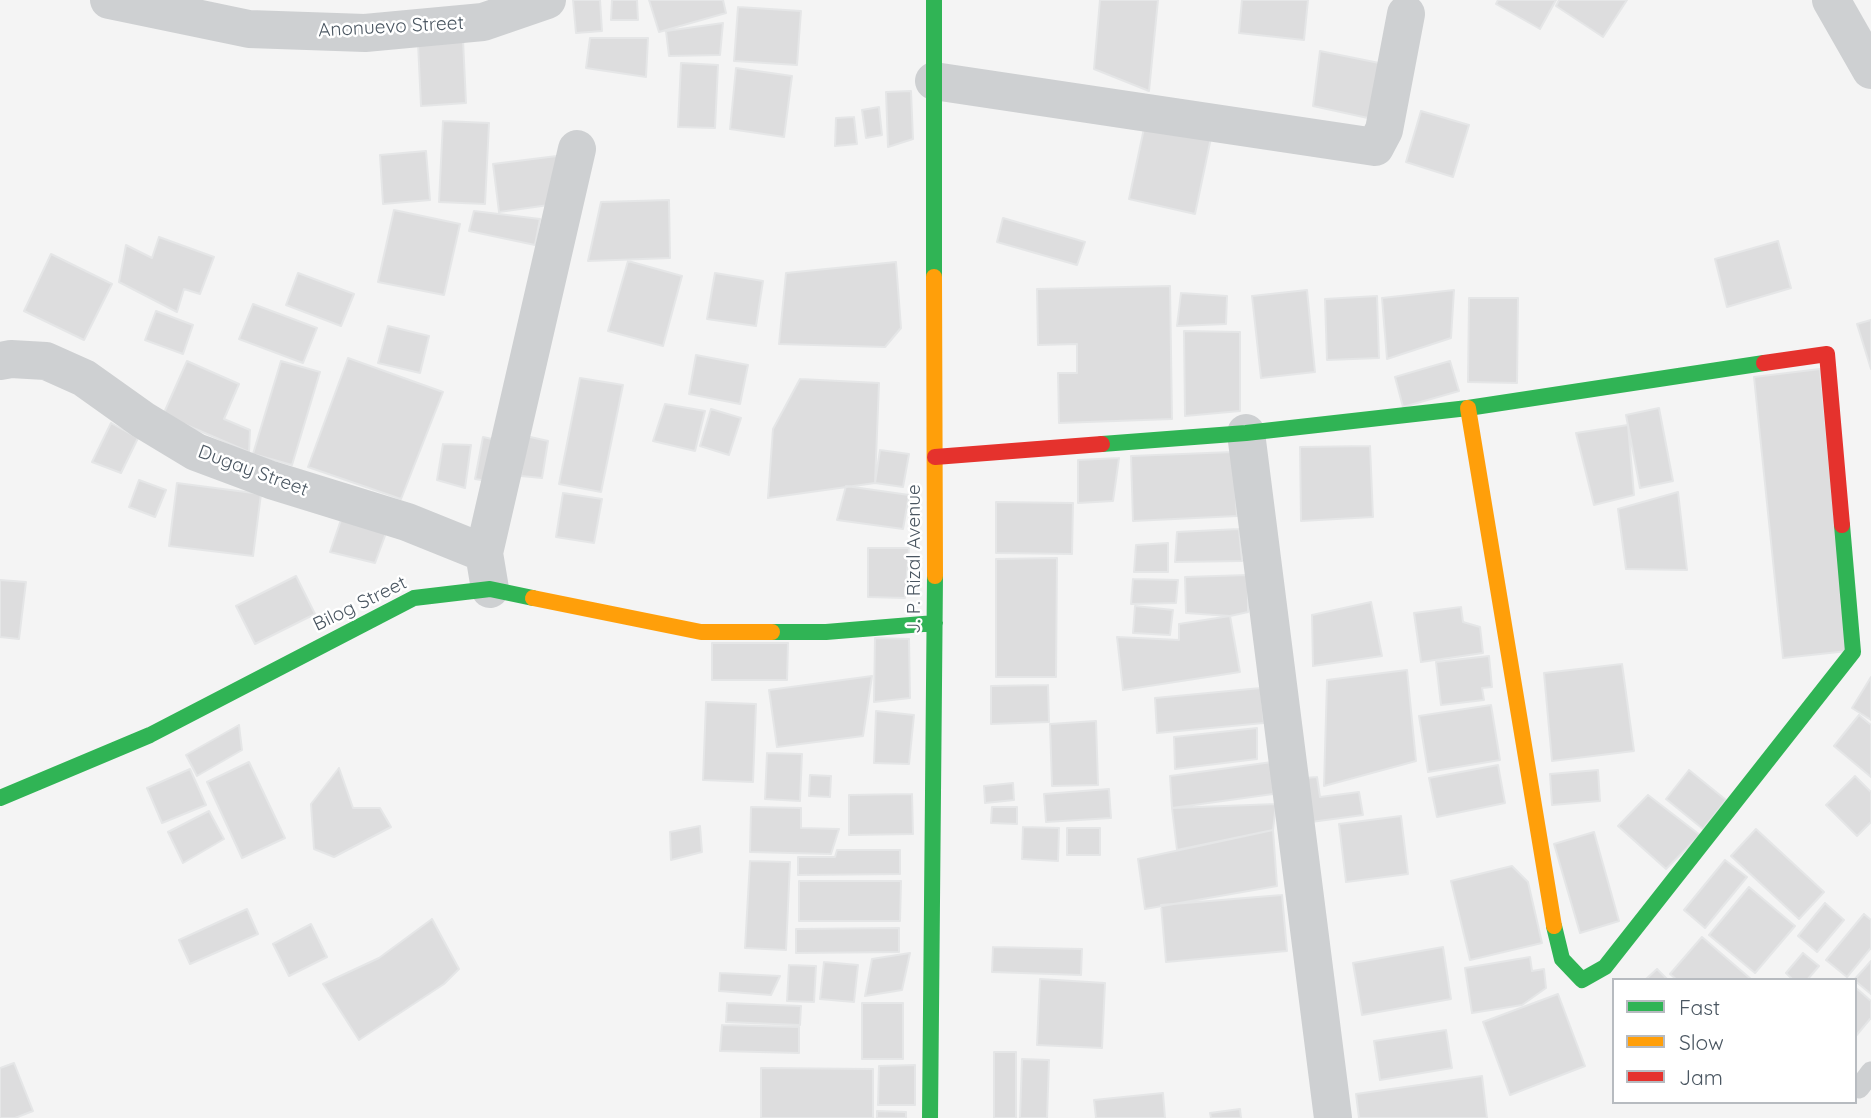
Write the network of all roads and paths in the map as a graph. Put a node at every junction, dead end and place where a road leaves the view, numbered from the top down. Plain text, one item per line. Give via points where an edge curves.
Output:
1 (109, 0) edge
2 (547, 0) edge
3 (934, 0) edge
4 (1831, 0) edge
5 (1406, 14) dead end
6 (1871, 70) edge
7 (934, 82) junction
8 (577, 149) dead end
9 (0, 362) edge
10 (1468, 408) junction
11 (1246, 433) junction
12 (935, 457) junction
13 (487, 571) junction
14 (936, 623) junction
15 (0, 798) edge
16 (1871, 1072) edge
17 (1857, 1086) edge
18 (930, 1118) edge
19 (1332, 1118) edge

1 - 2 street, Anonuevo Street via 249,29 365,33 483,22
3 - 7 street, J. P. Rizal Avenue
4 - 6 street
5 - 7 street via 1384,130 1374,147
7 - 12 street, J. P. Rizal Avenue
8 - 13 street
9 - 13 street, Dugay Street via 46,361 84,378 196,452 407,522
10 - 10 street via 1827,354 1853,652 1605,967 1582,980 1562,959 1553,925
10 - 11 street
11 - 12 street
11 - 19 street
12 - 14 street, J. P. Rizal Avenue
13 - 14 street, Bilog Street via 701,632 827,632
13 - 15 street, Bilog Street via 414,598 150,735
14 - 18 street, J. P. Rizal Avenue
16 - 17 lane

